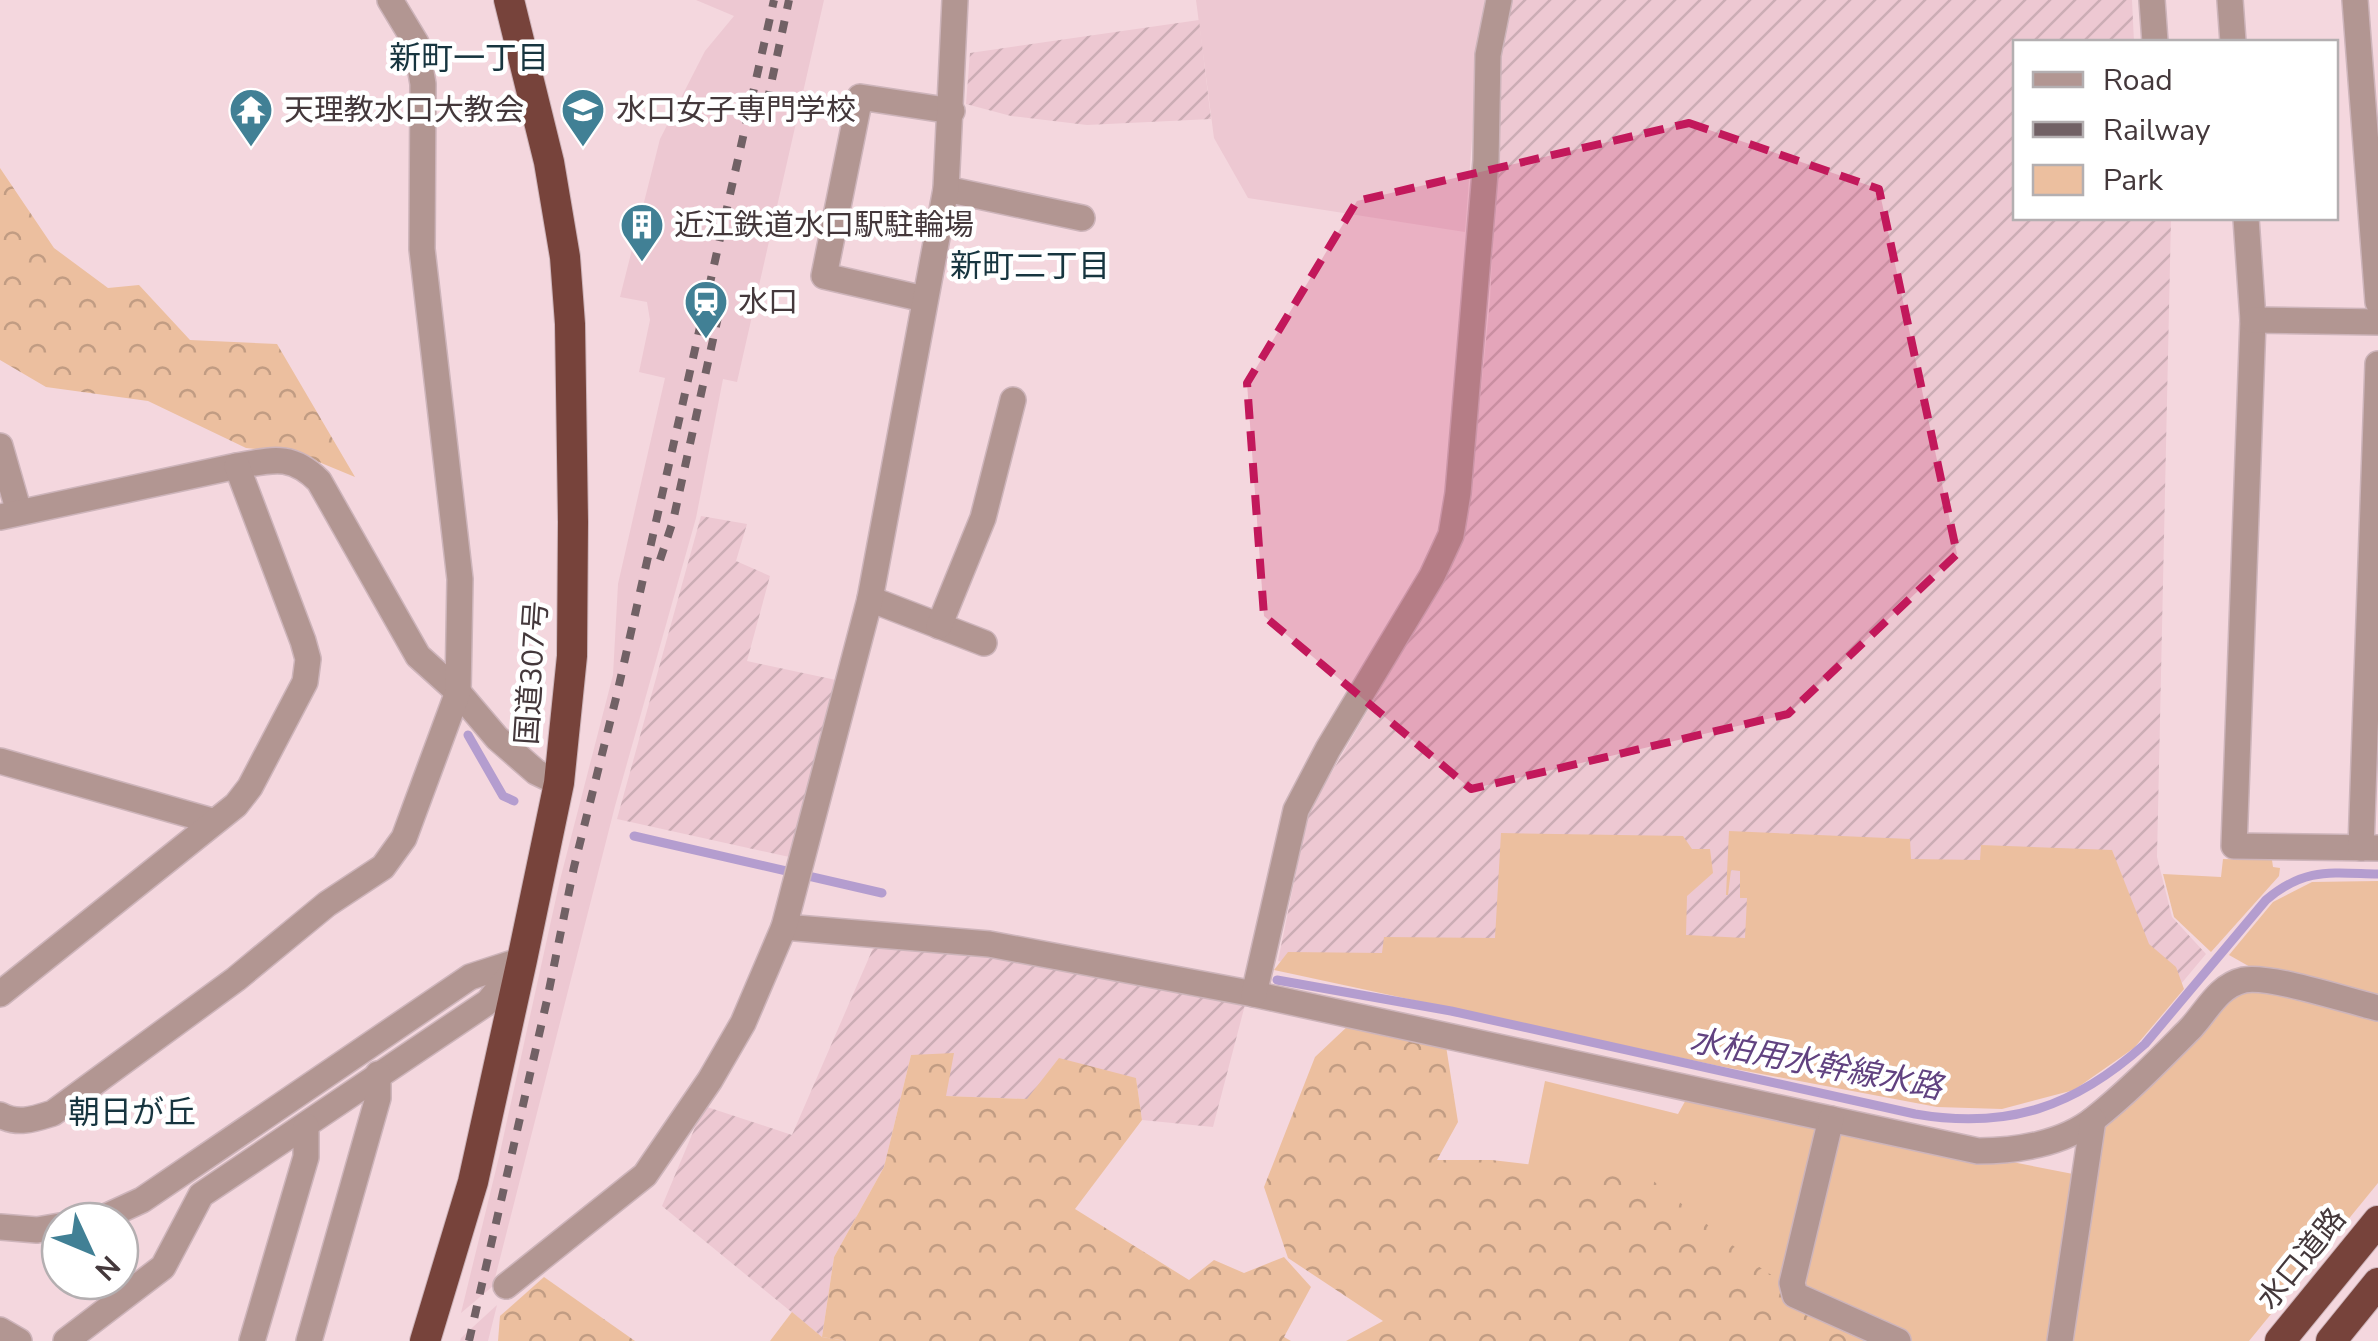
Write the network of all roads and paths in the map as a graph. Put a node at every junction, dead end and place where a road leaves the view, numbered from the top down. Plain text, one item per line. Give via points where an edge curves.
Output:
1 (390, 0) edge
2 (510, 0) edge
3 (955, 0) edge
4 (1499, 0) edge
5 (2152, 0) edge
6 (2230, 0) edge
7 (2355, 0) edge
8 (2155, 40) edge
9 (2233, 40) edge
10 (952, 111) junction
11 (946, 188) junction
12 (1082, 218) dead end
13 (2246, 220) edge
14 (924, 299) junction
15 (2378, 302) edge
16 (2253, 320) junction
17 (2378, 322) edge
18 (2378, 364) edge
19 (1012, 400) dead end
20 (0, 446) edge
21 (237, 466) junction
22 (9, 514) edge
23 (870, 599) junction
24 (939, 626) junction
25 (984, 643) dead end
26 (458, 692) junction
27 (0, 762) edge
28 (559, 783) junction
29 (212, 822) junction
30 (2369, 848) edge
31 (784, 927) junction
32 (522, 960) junction
33 (0, 994) edge
34 (1254, 994) junction
35 (2378, 1008) edge
36 (378, 1074) junction
37 (0, 1115) edge
38 (1831, 1118) junction
39 (2093, 1120) junction
40 (306, 1126) junction
41 (140, 1201) edge
42 (2378, 1220) edge
43 (0, 1228) edge
44 (40, 1229) edge
45 (2378, 1282) edge
46 (506, 1286) dead end
47 (0, 1330) edge
48 (19, 1341) edge
49 (66, 1341) edge
50 (252, 1341) edge
51 (309, 1341) edge
52 (425, 1341) edge
53 (1898, 1341) edge
54 (2060, 1341) edge
55 (2280, 1341) edge
56 (2331, 1341) edge

1 - 26 street via 416,44 423,84 422,250 460,579
2 - 28 highway, 国道307号 via 549,162 570,324 572,656
3 - 10 street
4 - 34 street via 1488,56 1486,161 1451,535 1296,810
5 - 8 street
6 - 9 street
7 - 15 street
10 - 11 street
10 - 14 street via 860,97 824,276
11 - 12 street
11 - 14 street
13 - 16 street
14 - 23 street
16 - 17 street
16 - 30 street via 2234,846
18 - 30 street
19 - 24 street via 984,518
20 - 22 street
21 - 22 street
21 - 26 street via 292,462 319,481 418,656
21 - 29 street via 308,659 305,682 250,786
23 - 24 street
23 - 31 street
24 - 25 street
26 - 28 street via 497,738
26 - 37 street via 404,838 383,867 53,1113 28,1122
27 - 29 street
28 - 32 highway, 国道307号
29 - 33 street
31 - 34 street via 989,944
31 - 46 street via 743,1022 645,1175
32 - 36 street via 488,1002
32 - 41 street via 470,978
32 - 52 highway, 国道307号 via 473,1182
34 - 38 street
35 - 39 street via 2261,980 2234,984
36 - 40 street
36 - 51 street via 378,1098
38 - 39 street via 1978,1151 2010,1151
38 - 53 street via 1792,1283 1795,1294
39 - 54 street
40 - 49 street via 201,1195 163,1267
40 - 50 street via 306,1157
42 - 55 highway, 水口道路
43 - 44 street
45 - 56 highway
47 - 48 street

